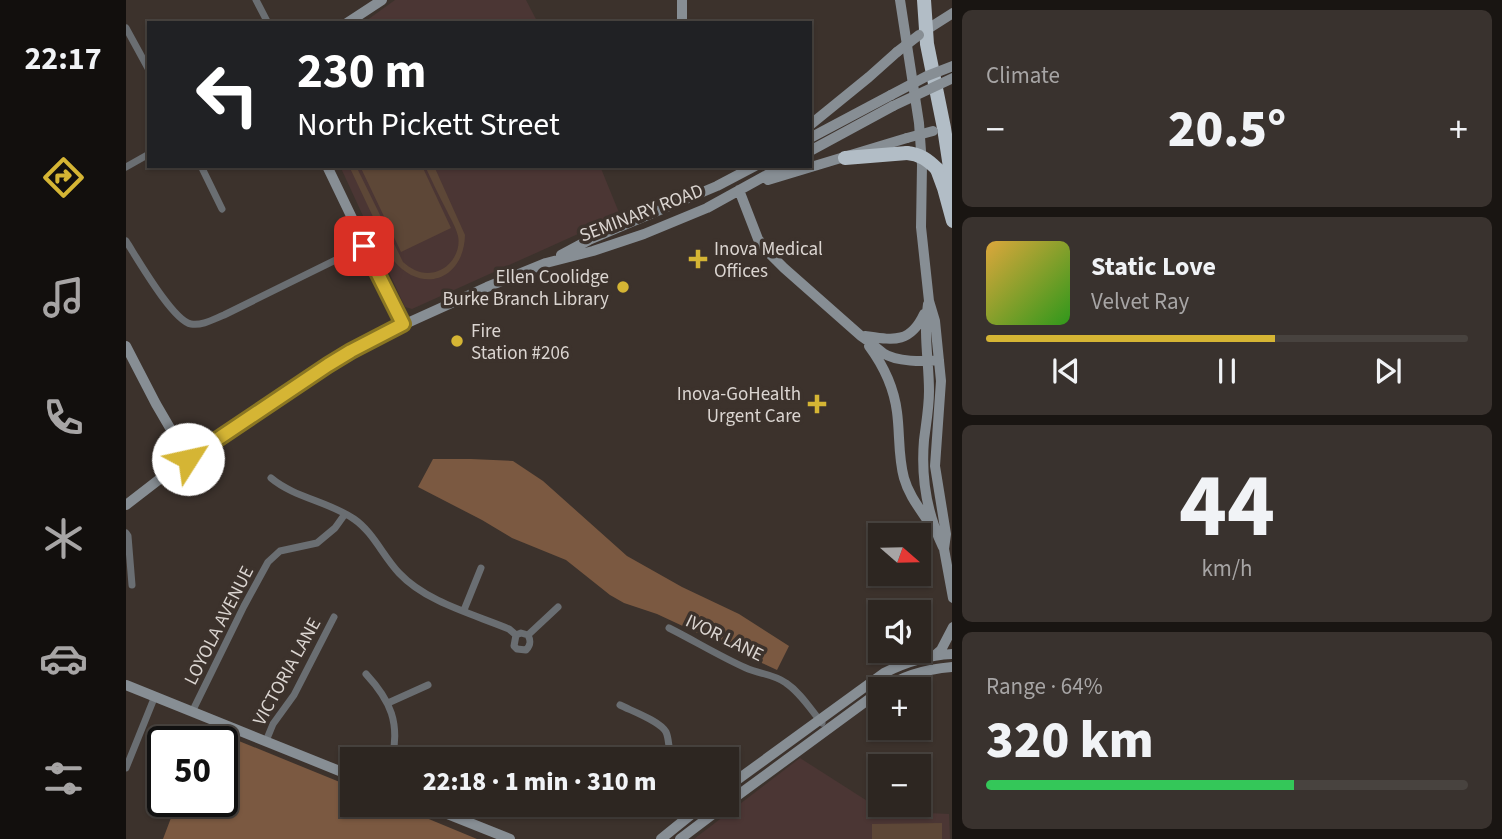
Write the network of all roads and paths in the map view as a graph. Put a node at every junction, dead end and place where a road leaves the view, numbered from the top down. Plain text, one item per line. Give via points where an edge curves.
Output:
1 (256, 0) edge
2 (382, 0) edge
3 (682, 0) edge
4 (900, 0) edge
5 (924, 0) edge
6 (952, 14) edge
7 (267, 21) edge
8 (350, 21) edge
9 (682, 21) edge
10 (126, 28) edge
11 (923, 33) junction
12 (952, 66) edge
13 (147, 67) edge
14 (952, 78) edge
15 (892, 101) junction
16 (812, 123) edge
17 (943, 128) edge
18 (812, 137) edge
19 (907, 145) junction
20 (812, 150) edge
21 (147, 155) edge
22 (845, 158) joint
23 (126, 167) edge
24 (812, 167) edge
25 (202, 168) edge
26 (328, 168) edge
27 (748, 168) edge
28 (779, 168) edge
29 (809, 168) edge
30 (728, 174) edge
31 (952, 181) edge
32 (739, 190) junction
33 (222, 209) dead end
34 (952, 217) edge
35 (589, 240) junction
36 (126, 241) edge
37 (364, 246) junction
38 (593, 251) junction
39 (546, 263) junction
40 (929, 301) junction
41 (403, 324) junction
42 (861, 336) junction
43 (126, 346) edge
44 (873, 352) junction
45 (939, 360) junction
46 (926, 361) junction
47 (188, 459) junction
48 (936, 466) junction
49 (903, 469) junction
50 (924, 473) junction
51 (271, 478) dead end
52 (126, 505) edge
53 (345, 514) junction
54 (126, 533) edge
55 (944, 549) junction
56 (481, 568) dead end
57 (132, 584) dead end
58 (952, 593) edge
59 (558, 607) dead end
60 (464, 610) junction
61 (334, 617) dead end
62 (669, 628) dead end
63 (952, 629) edge
64 (516, 635) junction
65 (528, 635) junction
66 (952, 654) edge
67 (934, 656) junction
68 (952, 667) edge
69 (366, 674) dead end
70 (905, 677) edge
71 (126, 685) edge
72 (428, 685) dead end
73 (155, 696) junction
74 (868, 699) edge
75 (388, 704) junction
76 (620, 705) dead end
77 (192, 712) junction
78 (819, 720) junction
79 (826, 730) junction
80 (266, 741) junction
81 (395, 747) edge
82 (668, 747) edge
83 (126, 768) edge
84 (340, 771) edge
85 (739, 778) edge
86 (739, 794) edge
87 (453, 817) edge
88 (688, 817) edge
89 (709, 817) edge
90 (510, 839) edge
91 (661, 839) edge
92 (681, 839) edge

1 - 7 street
2 - 8 main road
3 - 9 main road
4 - 40 main road via 919,123 921,227
5 - 11 highway
6 - 11 main road
10 - 13 street
11 - 16 main road, bridge
11 - 17 highway
12 - 15 main road, bridge via 927,76
14 - 15 main road, bridge
15 - 18 main road
15 - 20 main road
17 - 19 main road, bridge
17 - 31 highway
19 - 22 highway
19 - 34 highway, bridge via 937,169
21 - 23 street
22 - 24 main road
25 - 33 street
26 - 37 main road
27 - 30 main road, SEMINARY ROAD
28 - 32 main road, SEMINARY ROAD
29 - 32 main road
30 - 35 main road, SEMINARY ROAD
32 - 38 main road, SEMINARY ROAD via 653,231
32 - 42 main road via 758,239
35 - 38 main road
35 - 39 main road, SEMINARY ROAD
36 - 37 street via 178,317 196,324 209,322
37 - 41 main road
38 - 39 main road, SEMINARY ROAD
39 - 41 main road, SEMINARY ROAD
40 - 42 main road via 922,320 907,335 890,340
40 - 45 main road
40 - 46 main road
41 - 47 main road, SEMINARY ROAD via 328,365
42 - 44 main road
42 - 46 main road via 894,358
43 - 47 main road
44 - 46 main road via 901,366
44 - 49 main road via 895,401
45 - 46 main road
45 - 48 main road
46 - 50 main road via 929,401
47 - 52 main road, SEMINARY ROAD
48 - 50 main road
48 - 55 main road
49 - 50 main road
49 - 55 main road via 910,493
50 - 55 main road
51 - 53 street
53 - 60 street via 362,527 410,584 431,598
53 - 77 street, LOYOLA AVENUE via 317,543 280,551 268,562
54 - 57 street
55 - 58 main road
56 - 60 street
59 - 65 street
60 - 64 street
61 - 80 street, VICTORIA LANE
62 - 78 street, IVOR LANE via 720,657 774,675 798,694
63 - 67 main road
64 - 65 street
64 - 65 street via 514,646 522,651 529,647
66 - 67 main road
67 - 78 main road via 884,673
68 - 70 main road
69 - 75 street
71 - 73 main road
72 - 75 street
73 - 77 main road
73 - 83 street
74 - 79 main road
75 - 81 street
76 - 82 street via 657,723 665,730
77 - 80 main road
78 - 79 street, IVOR LANE
78 - 85 main road
79 - 86 main road
80 - 84 main road
87 - 90 main road
88 - 91 main road
89 - 92 main road

